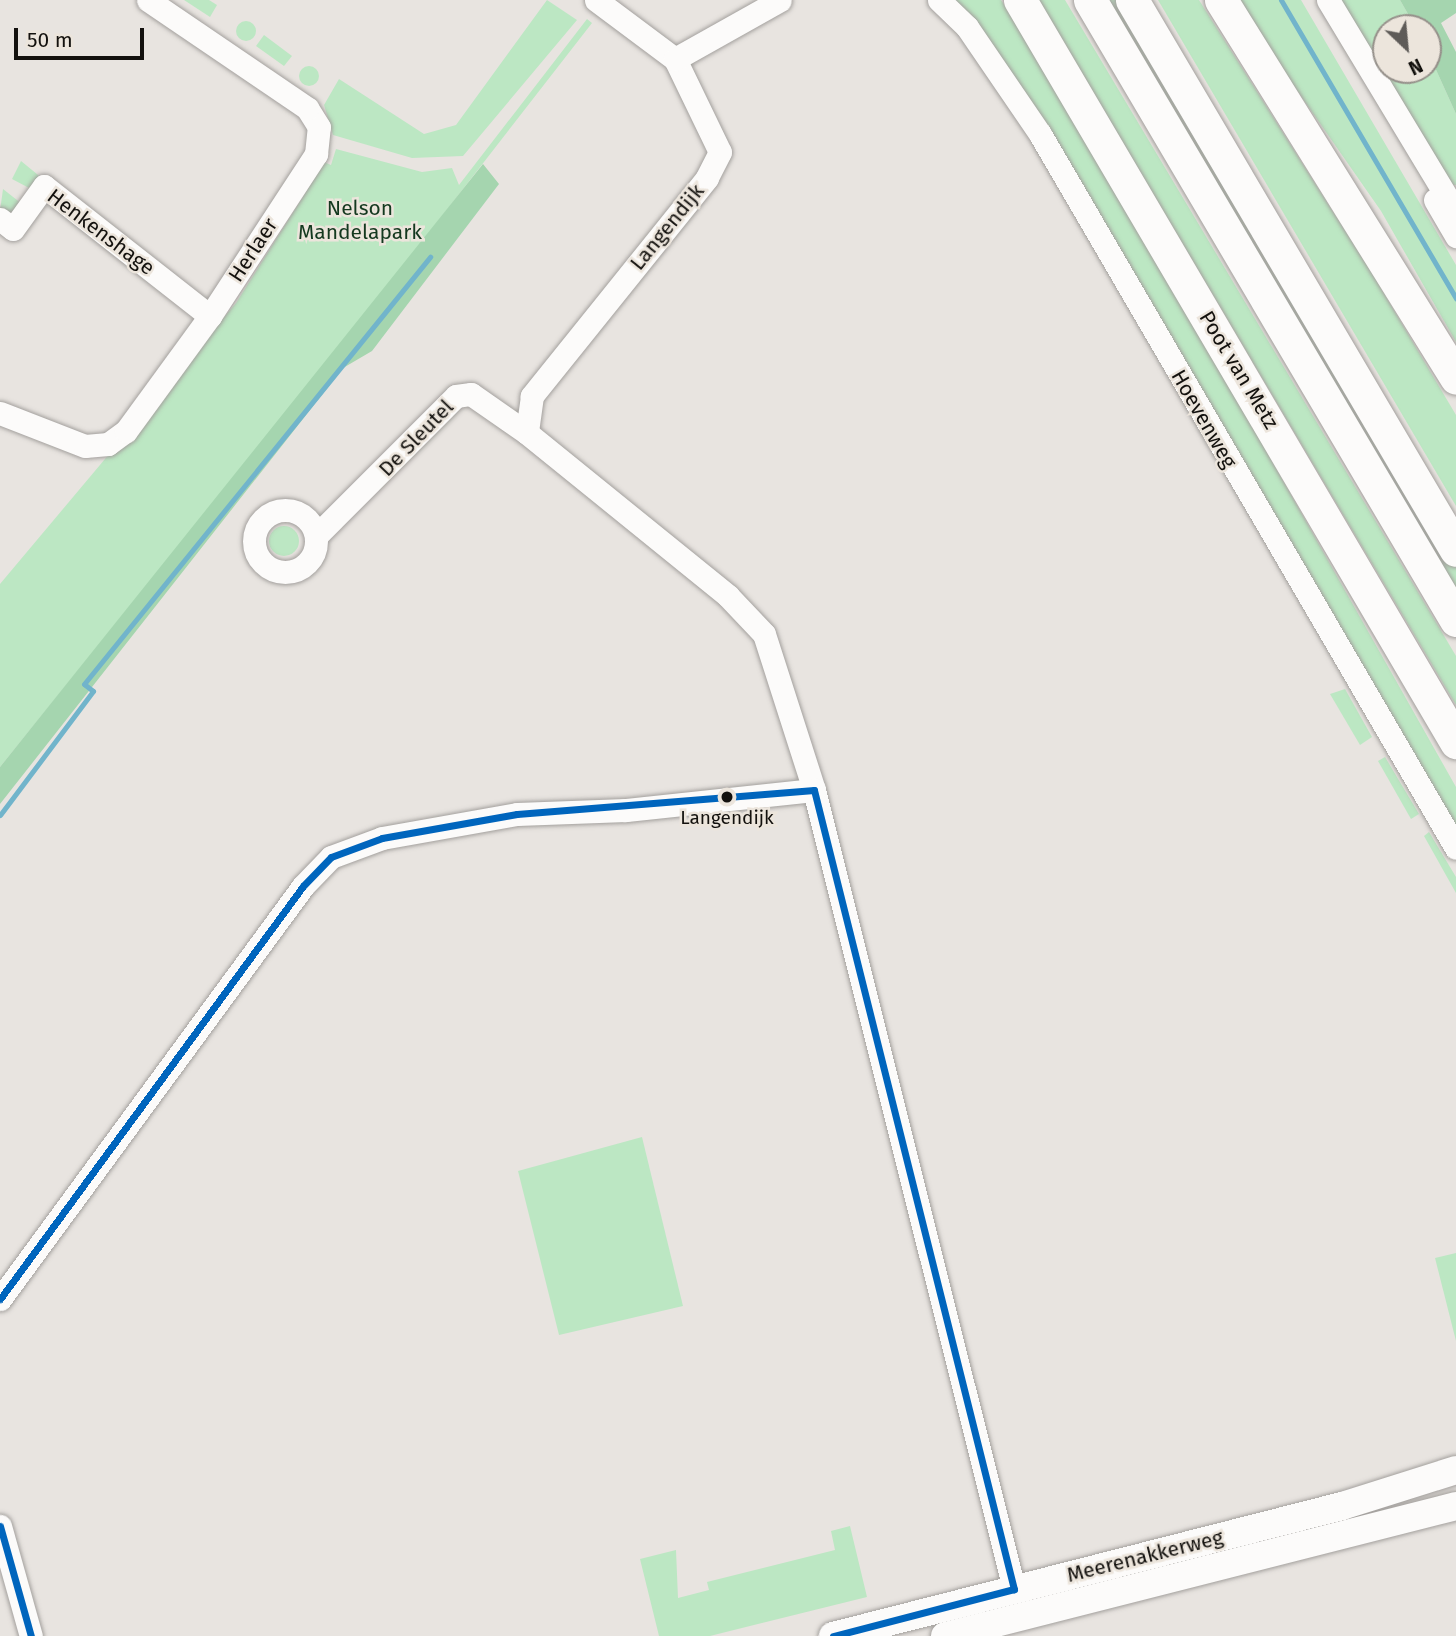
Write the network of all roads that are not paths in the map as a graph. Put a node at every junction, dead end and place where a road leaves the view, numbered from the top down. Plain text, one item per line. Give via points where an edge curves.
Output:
1 (148, 0) edge
2 (596, 0) edge
3 (780, 0) edge
4 (939, 0) edge
5 (1020, 0) edge
6 (1090, 0) edge
7 (1132, 0) edge
8 (1221, 0) edge
9 (1328, 0) edge
10 (675, 59) junction
11 (1450, 204) edge
12 (0, 219) edge
13 (1456, 236) edge
14 (210, 316) junction
15 (1456, 378) edge
16 (0, 414) edge
17 (527, 432) junction
18 (316, 536) dead end
19 (1456, 550) edge
20 (1456, 620) edge
21 (1456, 742) edge
22 (814, 790) junction
23 (1456, 848) edge
24 (0, 1299) edge
25 (1456, 1470) edge
26 (1456, 1506) edge
27 (0, 1526) edge
28 (1014, 1589) junction
29 (31, 1636) edge
30 (833, 1636) edge
31 (944, 1636) edge

1 - 14 street, Herlaer via 275,84 315,116 319,127 316,154
2 - 10 street, Langendijk
3 - 10 street
4 - 23 street, Hoevenweg via 967,27 1040,134
5 - 21 highway, Poot van Metz
6 - 20 highway
7 - 19 highway
8 - 15 highway
9 - 11 street
10 - 17 street, Langendijk via 720,152 707,178 532,396
11 - 13 street
12 - 14 street, Henkenshage via 13,229 44,186
14 - 16 street, Herlaer via 126,430 108,444 85,446
17 - 18 street, De Sleutel via 471,394 456,396
17 - 22 street via 729,596 764,634
22 - 24 street via 626,810 517,814 382,838 331,857
22 - 28 street
25 - 28 main road, Meerenakkerweg via 1342,1506
26 - 31 main road, Meerenakkerweg
27 - 29 street
28 - 30 main road, Meerenakkerweg

